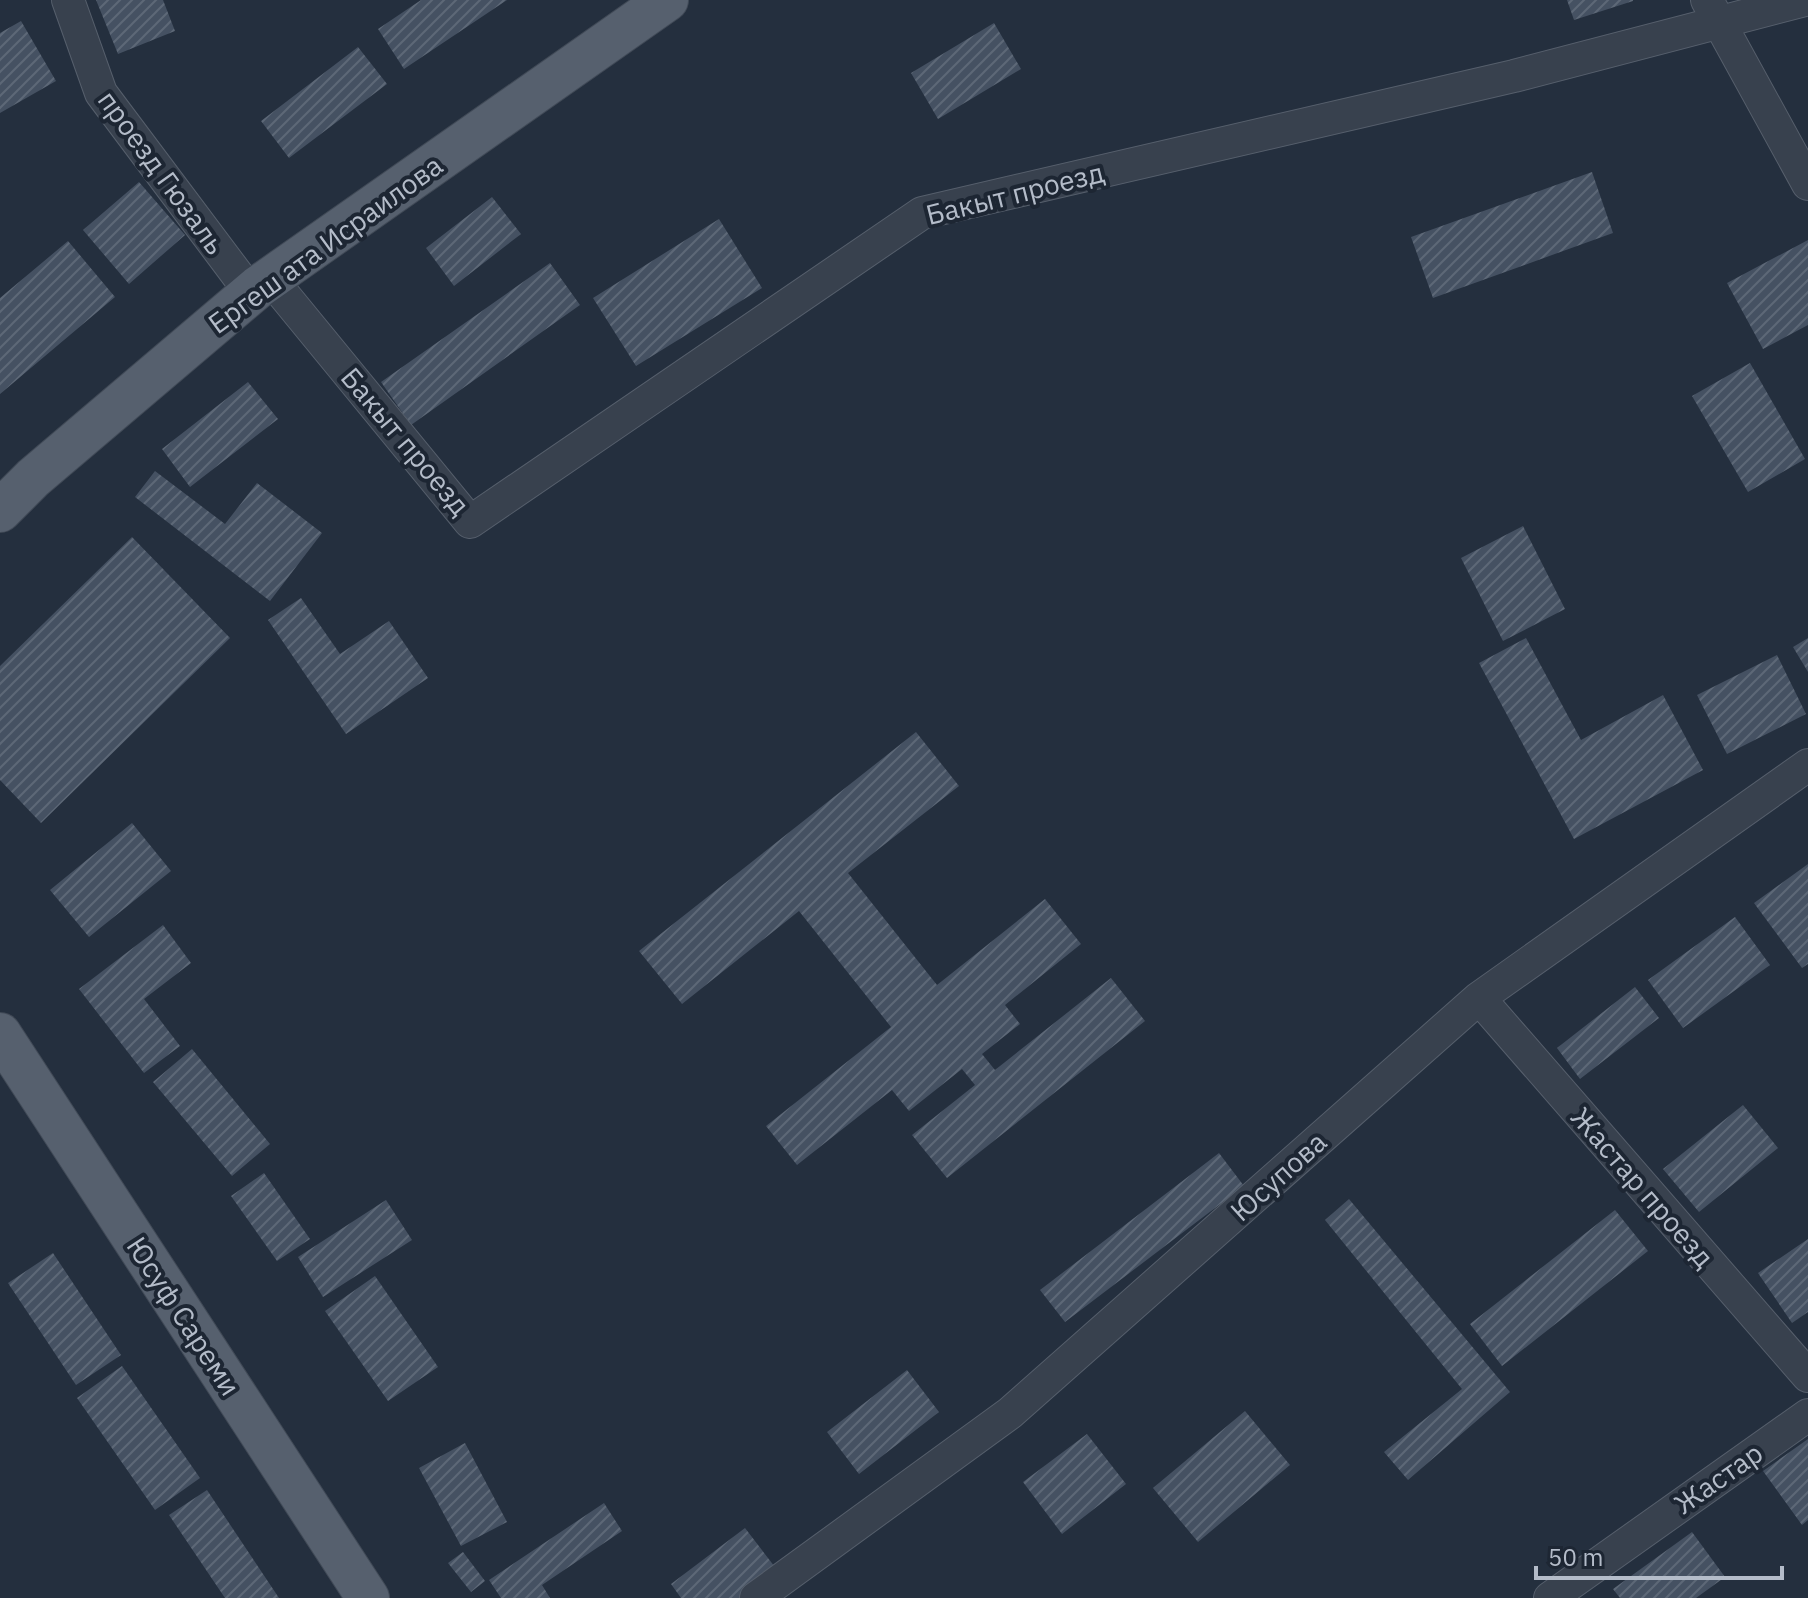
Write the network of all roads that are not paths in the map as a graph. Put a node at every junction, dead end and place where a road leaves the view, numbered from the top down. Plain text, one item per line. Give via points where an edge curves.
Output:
1 (68, 0) edge
2 (667, 0) edge
3 (1805, 0) edge
4 (1714, 11) edge
5 (1808, 184) edge
6 (261, 285) junction
7 (0, 511) edge
8 (1808, 765) edge
9 (1479, 998) junction
10 (0, 1034) edge
11 (1808, 1376) edge
12 (1808, 1415) edge
13 (368, 1598) edge
14 (756, 1598) edge
15 (1550, 1598) edge

1 - 6 street, проезд Гюзаль via 101,93
2 - 6 main road, Ергеш ата Исраилова
3 - 4 street, Бакыт проезд
4 - 5 street
4 - 6 street, Бакыт проезд via 1514,76 922,213 470,522
6 - 7 main road, Ергеш ата Исраилова
8 - 9 street, Юсупова
9 - 11 street, Жастар проезд
9 - 14 street, Юсупова via 1010,1413
10 - 13 main road, Юсуф Сареми
12 - 15 street, Жастар

